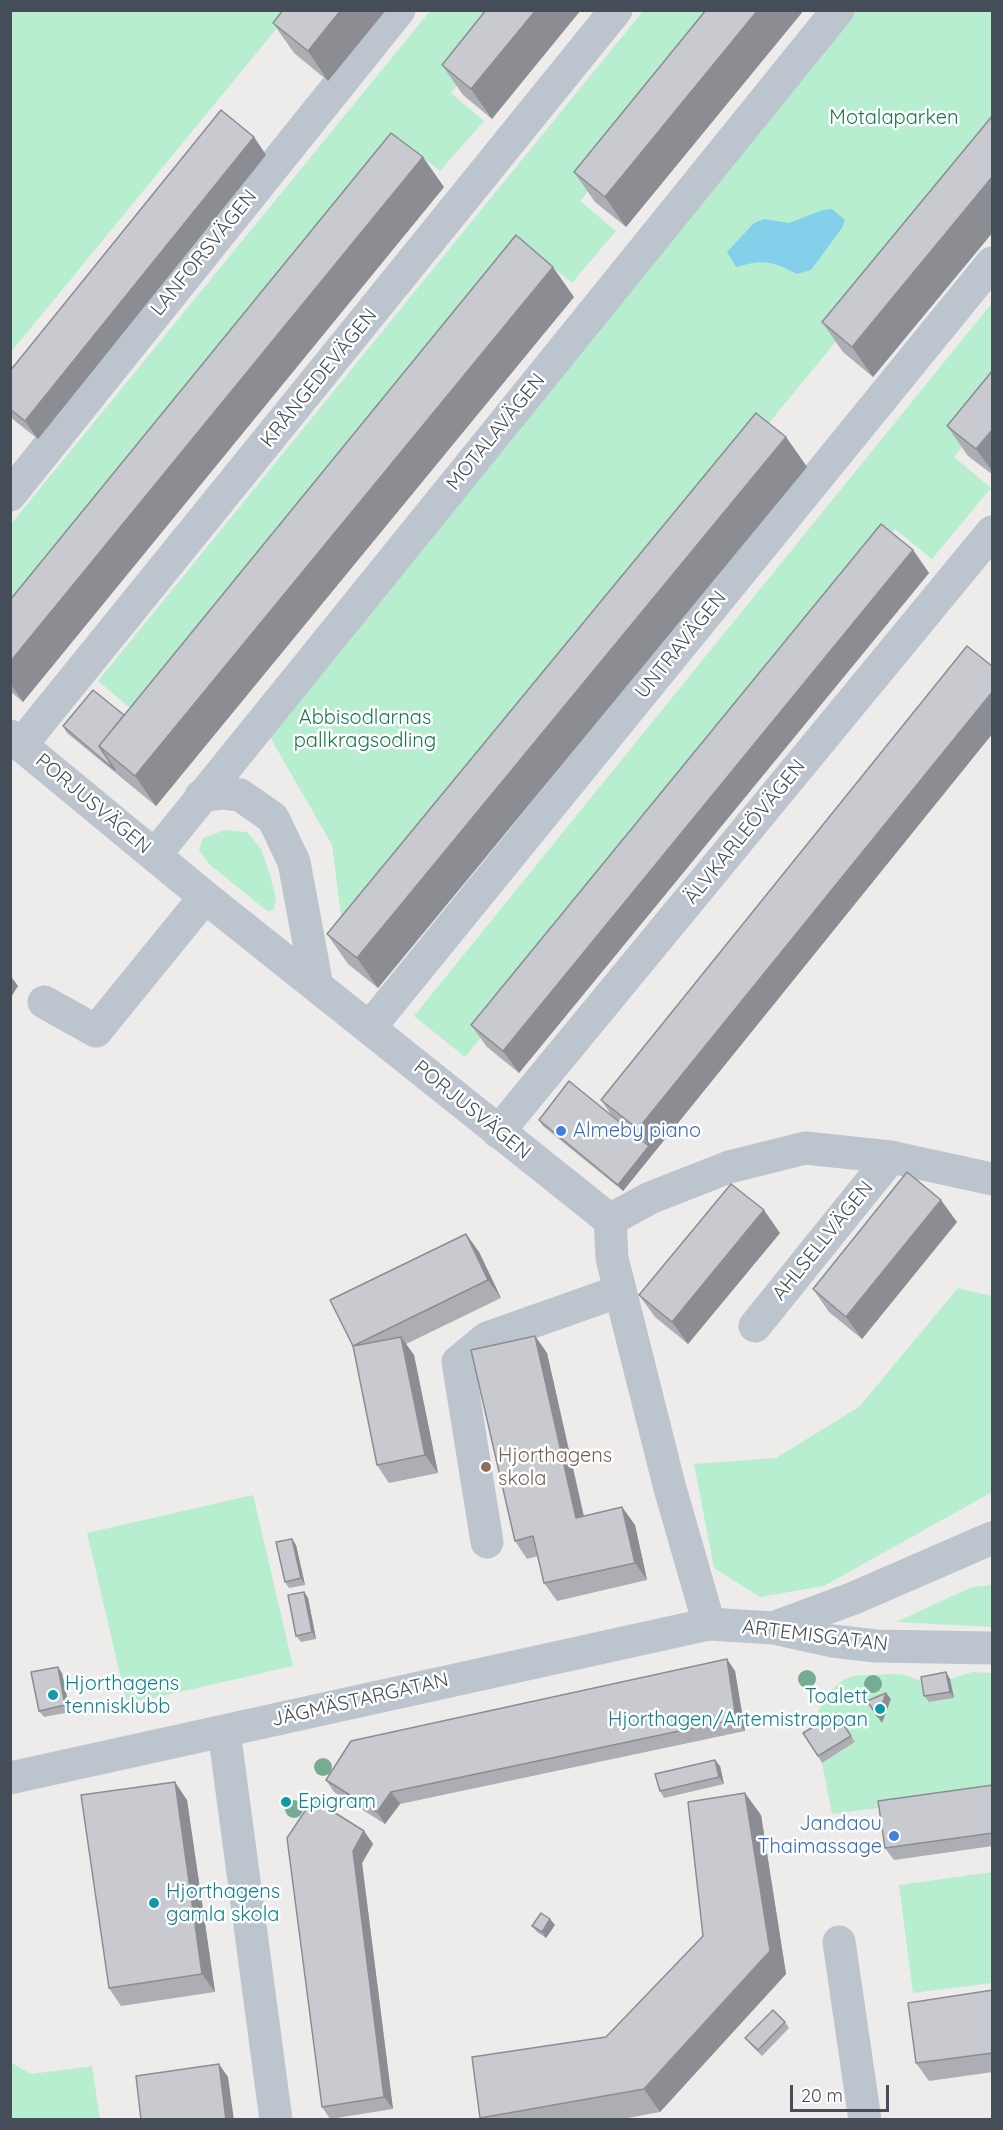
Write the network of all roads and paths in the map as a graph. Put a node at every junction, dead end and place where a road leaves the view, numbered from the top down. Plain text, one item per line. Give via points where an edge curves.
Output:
1 (399, 10) edge
2 (616, 10) edge
3 (838, 10) edge
4 (993, 263) edge
5 (10, 495) edge
6 (993, 532) edge
7 (16, 740) edge
8 (201, 796) junction
9 (155, 855) junction
10 (205, 897) junction
11 (317, 986) junction
12 (44, 1002) dead end
13 (370, 1027) junction
14 (498, 1132) junction
15 (891, 1157) junction
16 (993, 1179) edge
17 (610, 1220) junction
18 (620, 1290) junction
19 (755, 1326) dead end
20 (487, 1542) dead end
21 (989, 1542) edge
22 (709, 1624) junction
23 (773, 1628) junction
24 (993, 1648) edge
25 (224, 1731) junction
26 (10, 1778) edge
27 (839, 1942) dead end
28 (276, 2120) edge
29 (865, 2120) edge

1 - 5 street, LANFORSVÄGEN
2 - 7 street, KRÅNGEDEVÄGEN
3 - 8 street, MOTALAVÄGEN
4 - 13 street, UNTRAVÄGEN
6 - 14 street, ÄLVKARLEÖVÄGEN
7 - 9 street, PORJUSVÄGEN
8 - 9 street, MOTALAVÄGEN
8 - 11 street via 240,795 273,818 294,862
9 - 10 street, PORJUSVÄGEN
10 - 11 street, PORJUSVÄGEN
10 - 12 street via 96,1031
11 - 13 street, PORJUSVÄGEN
13 - 14 street, PORJUSVÄGEN
14 - 17 street, PORJUSVÄGEN
15 - 16 street, AHLSELLVÄGEN
15 - 17 street, AHLSELLVÄGEN via 805,1148 729,1167 650,1198
15 - 19 street, AHLSELLVÄGEN
17 - 18 street via 612,1258
18 - 20 street via 487,1338 458,1362
18 - 22 street
21 - 23 street
22 - 23 street, ARTEMISGATAN
22 - 25 street, JÄGMÄSTARGATAN
23 - 24 street, ARTEMISGATAN via 876,1646
25 - 26 street, JÄGMÄSTARGATAN
25 - 28 street
27 - 29 street

